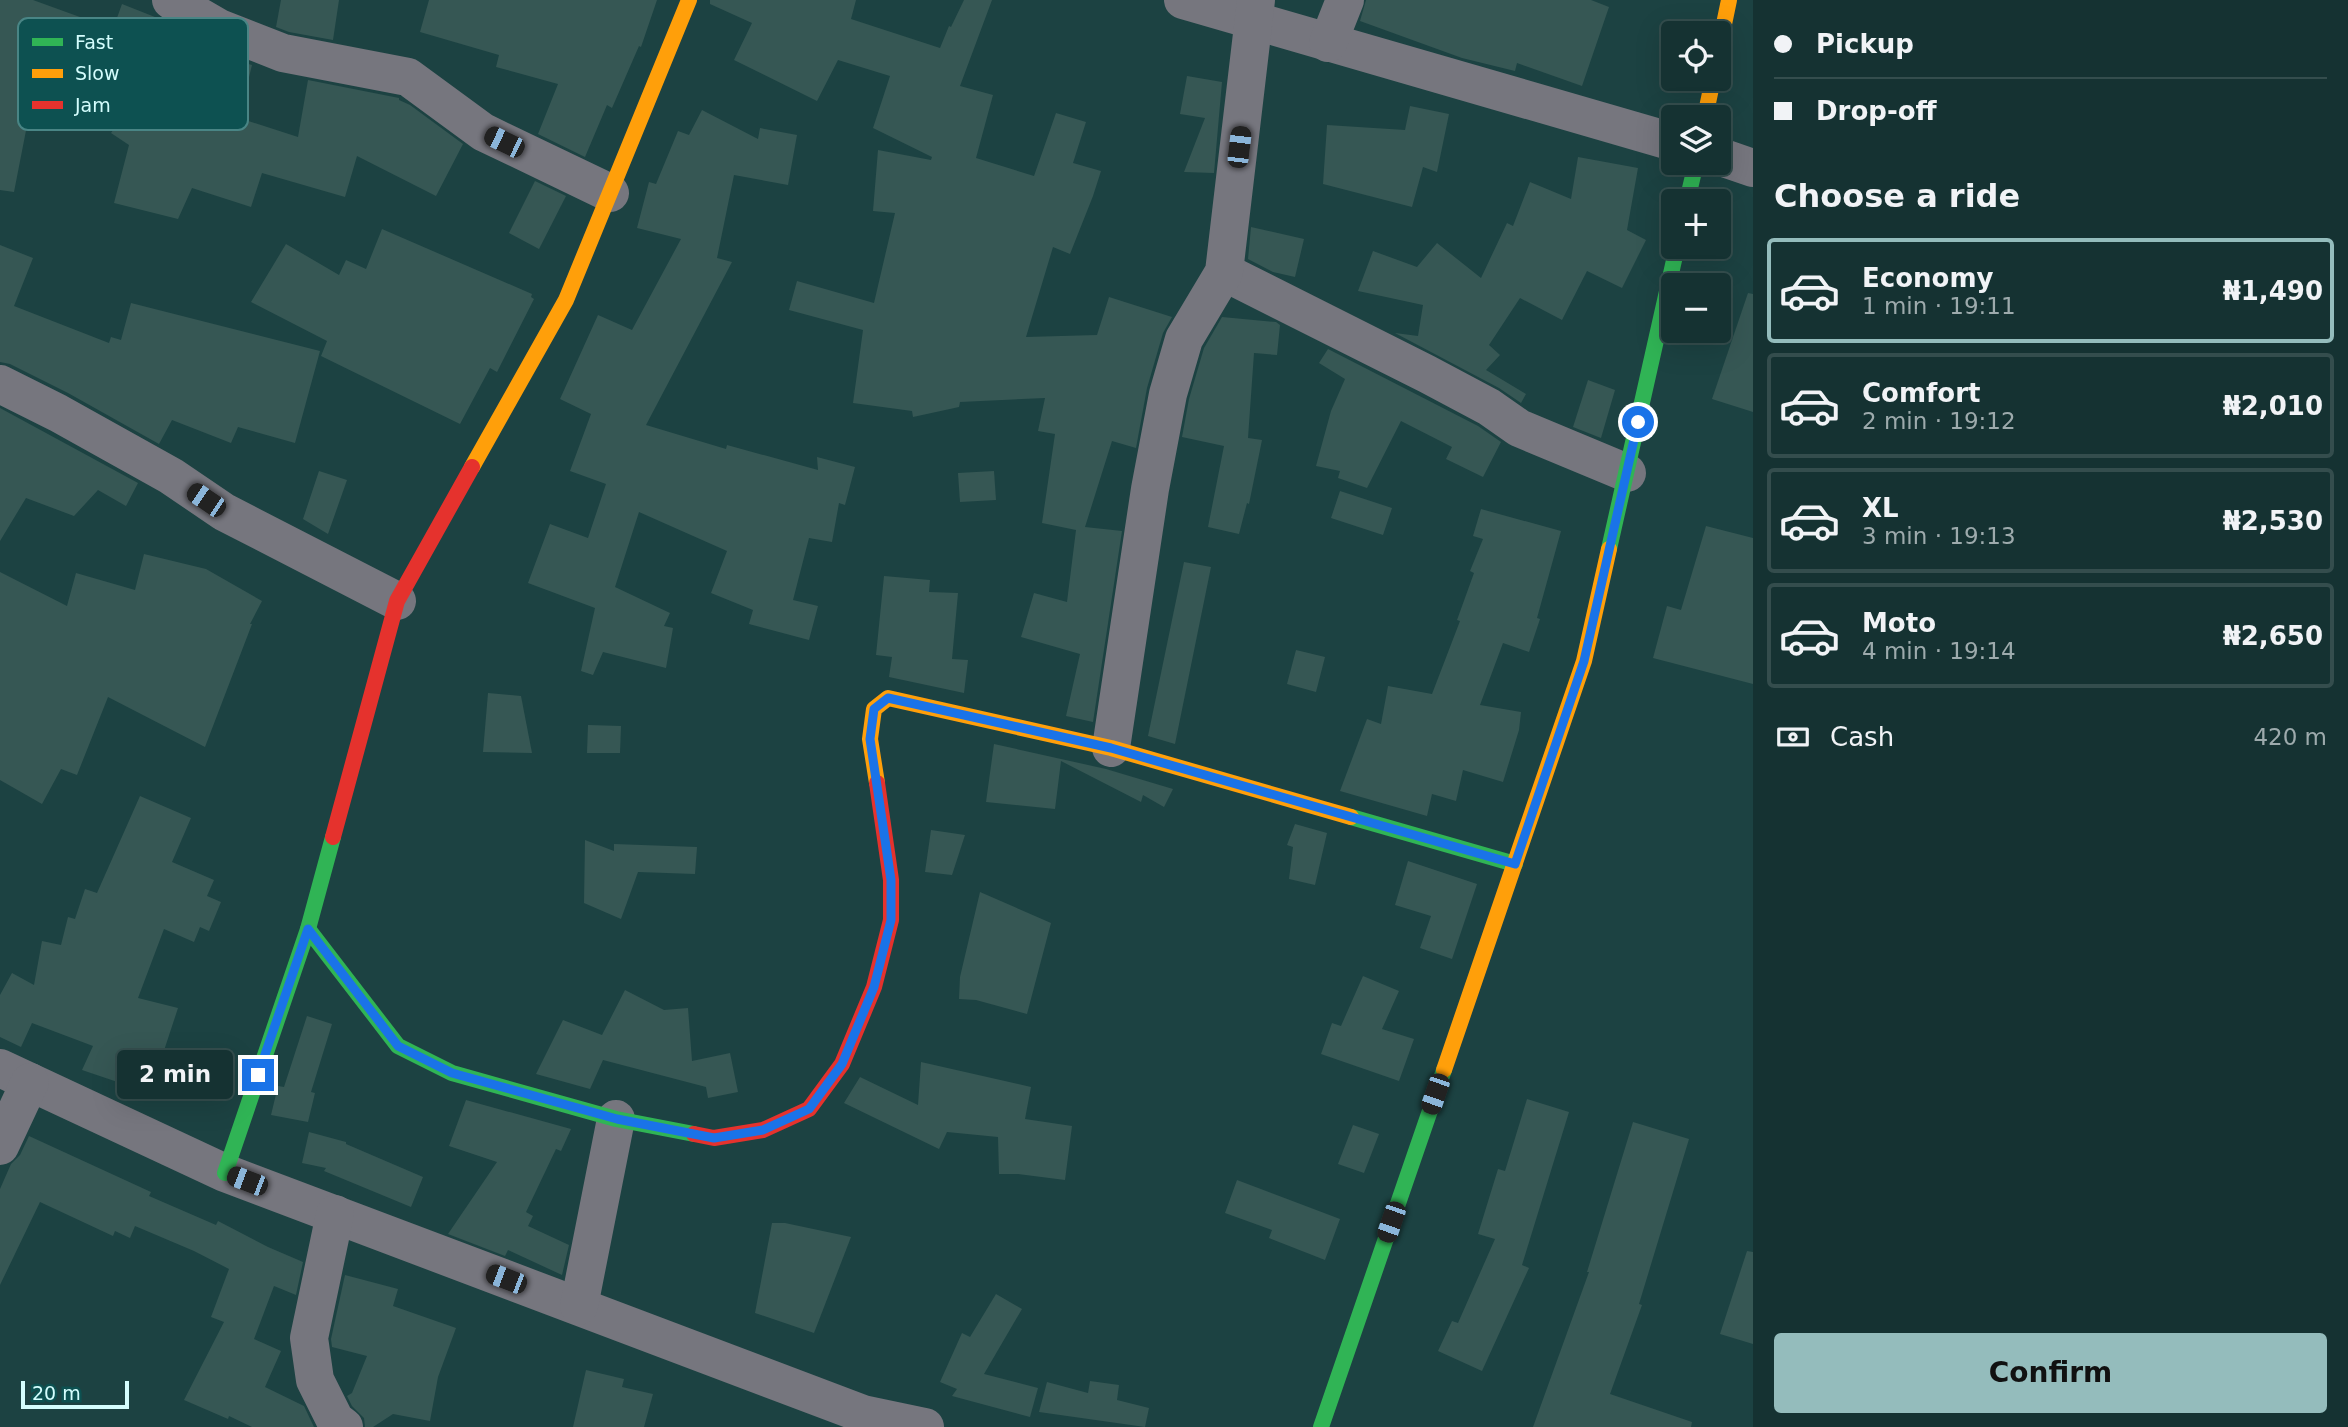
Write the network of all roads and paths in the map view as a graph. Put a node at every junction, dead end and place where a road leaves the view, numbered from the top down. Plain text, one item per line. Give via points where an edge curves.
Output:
1 (171, 0) edge
2 (689, 0) edge
3 (1183, 0) edge
4 (1345, 0) edge
5 (1729, 0) edge
6 (1255, 11) edge
7 (202, 18) edge
8 (1725, 21) edge
9 (248, 39) edge
10 (1328, 43) junction
11 (1661, 139) edge
12 (1731, 160) edge
13 (1753, 168) edge
14 (610, 193) junction
15 (1674, 259) edge
16 (1224, 272) junction
17 (0, 384) edge
18 (1627, 473) junction
19 (397, 601) junction
20 (1111, 748) junction
21 (1515, 864) junction
22 (308, 929) junction
23 (15, 1075) edge
24 (617, 1119) junction
25 (0, 1146) edge
26 (225, 1172) junction
27 (335, 1214) junction
28 (579, 1306) junction
29 (344, 1427) edge
30 (925, 1427) edge
31 (1321, 1427) edge

1 - 7 street
2 - 14 street
3 - 6 street
4 - 10 street
5 - 8 street
6 - 10 street
6 - 16 street
9 - 14 street via 283,53 408,77 483,132
10 - 11 street
12 - 13 street
14 - 19 street via 566,300
15 - 18 street
16 - 18 street via 1489,407 1519,428
16 - 20 street via 1184,339 1168,394
17 - 19 street via 171,476 224,512
18 - 21 street via 1584,661
19 - 22 street
20 - 21 street
20 - 24 street via 888,698 874,709 870,739 891,880 891,920 874,987 842,1064 809,1109 763,1130 714,1138
21 - 31 street
22 - 24 street via 398,1046 452,1073
22 - 26 street
23 - 25 street
23 - 26 street
24 - 28 street
26 - 27 street
27 - 28 street
27 - 29 street via 310,1338 314,1380 335,1420
28 - 30 street via 863,1414

